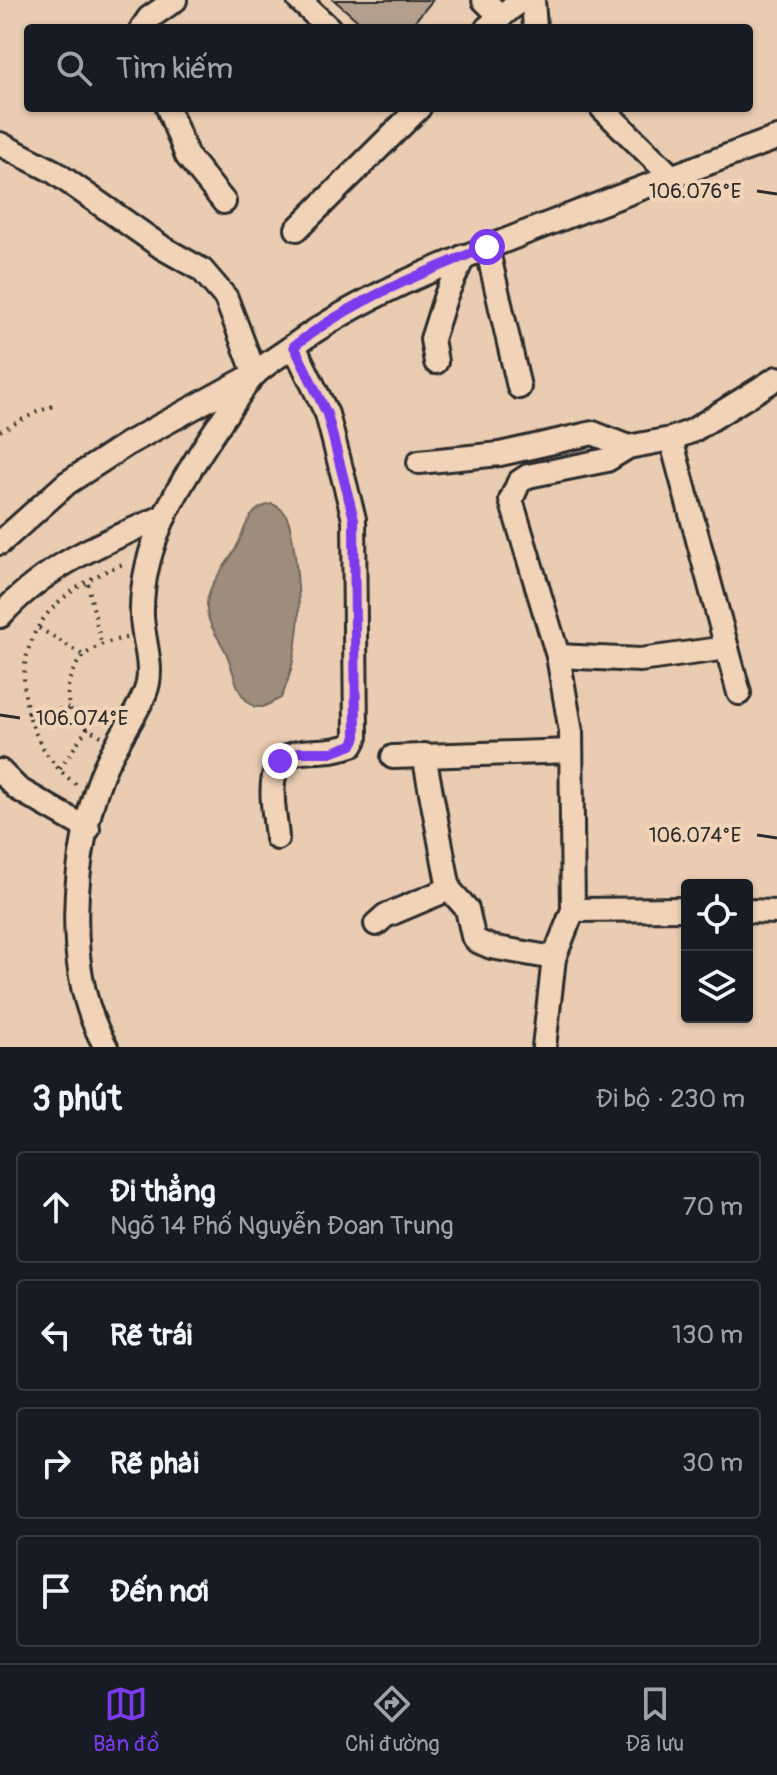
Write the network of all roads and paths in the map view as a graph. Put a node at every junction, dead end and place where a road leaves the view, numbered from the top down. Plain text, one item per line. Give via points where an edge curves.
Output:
1 (175, 0) edge
2 (299, 0) edge
3 (484, 0) edge
4 (521, 0) edge
5 (533, 0) edge
6 (494, 22) edge
7 (145, 24) edge
8 (325, 24) edge
9 (535, 24) edge
10 (170, 112) edge
11 (414, 112) edge
12 (606, 112) edge
13 (777, 138) edge
14 (0, 144) edge
15 (671, 176) junction
16 (224, 202) dead end
17 (297, 229) dead end
18 (487, 247) junction
19 (464, 256) junction
20 (286, 352) junction
21 (436, 362) dead end
22 (255, 374) junction
23 (777, 378) edge
24 (519, 387) dead end
25 (56, 405) dead end
26 (0, 431) edge
27 (671, 439) junction
28 (628, 447) junction
29 (419, 462) dead end
30 (165, 516) junction
31 (0, 543) edge
32 (150, 557) junction
33 (88, 583) junction
34 (0, 616) edge
35 (39, 628) junction
36 (143, 635) junction
37 (101, 644) junction
38 (727, 648) junction
39 (83, 655) junction
40 (558, 656) junction
41 (739, 693) dead end
42 (70, 708) junction
43 (27, 713) junction
44 (88, 727) junction
45 (116, 746) junction
46 (571, 751) junction
47 (424, 755) junction
48 (393, 757) dead end
49 (60, 769) junction
50 (0, 771) edge
51 (95, 796) junction
52 (88, 829) junction
53 (277, 838) dead end
54 (449, 889) junction
55 (681, 909) edge
56 (573, 910) junction
57 (753, 911) edge
58 (777, 912) edge
59 (376, 924) dead end
60 (554, 958) junction
61 (106, 1047) edge
62 (544, 1047) edge

1 - 7 street
2 - 8 street
3 - 6 street
4 - 6 street
5 - 9 street
10 - 16 street via 187,156
11 - 17 street
12 - 15 street
13 - 15 street
14 - 22 street via 53,171 202,270 226,298
15 - 18 street
18 - 19 street
18 - 24 street
19 - 20 street via 396,284 323,324
19 - 21 street via 432,339
20 - 22 street
20 - 53 street via 327,414 354,519 356,737 352,745 333,752 299,752 280,761 272,776
22 - 30 street via 198,454
22 - 31 street via 67,483
23 - 27 street
25 - 26 path
27 - 28 street
27 - 38 street
28 - 29 street via 593,433 500,454
28 - 40 street via 607,460 528,476 511,500
30 - 32 street
30 - 34 street via 92,546 50,571
32 - 33 path via 114,567
32 - 36 street
33 - 35 path via 48,612
33 - 37 path
35 - 39 path
35 - 43 path via 26,664
36 - 37 path
36 - 45 street via 150,675
37 - 39 path
38 - 40 street via 640,660
38 - 41 street
39 - 42 path via 69,682
40 - 46 street
42 - 43 path
42 - 44 path
43 - 49 path via 35,736
44 - 45 path
44 - 49 path
45 - 51 street
46 - 47 street
46 - 56 street
47 - 48 street
47 - 54 street
49 - 51 path
50 - 52 street via 18,789
51 - 52 street
52 - 61 street via 76,925 84,987
54 - 59 street
54 - 60 street via 467,909 477,941
55 - 56 street
56 - 60 street
57 - 58 street
60 - 62 street

